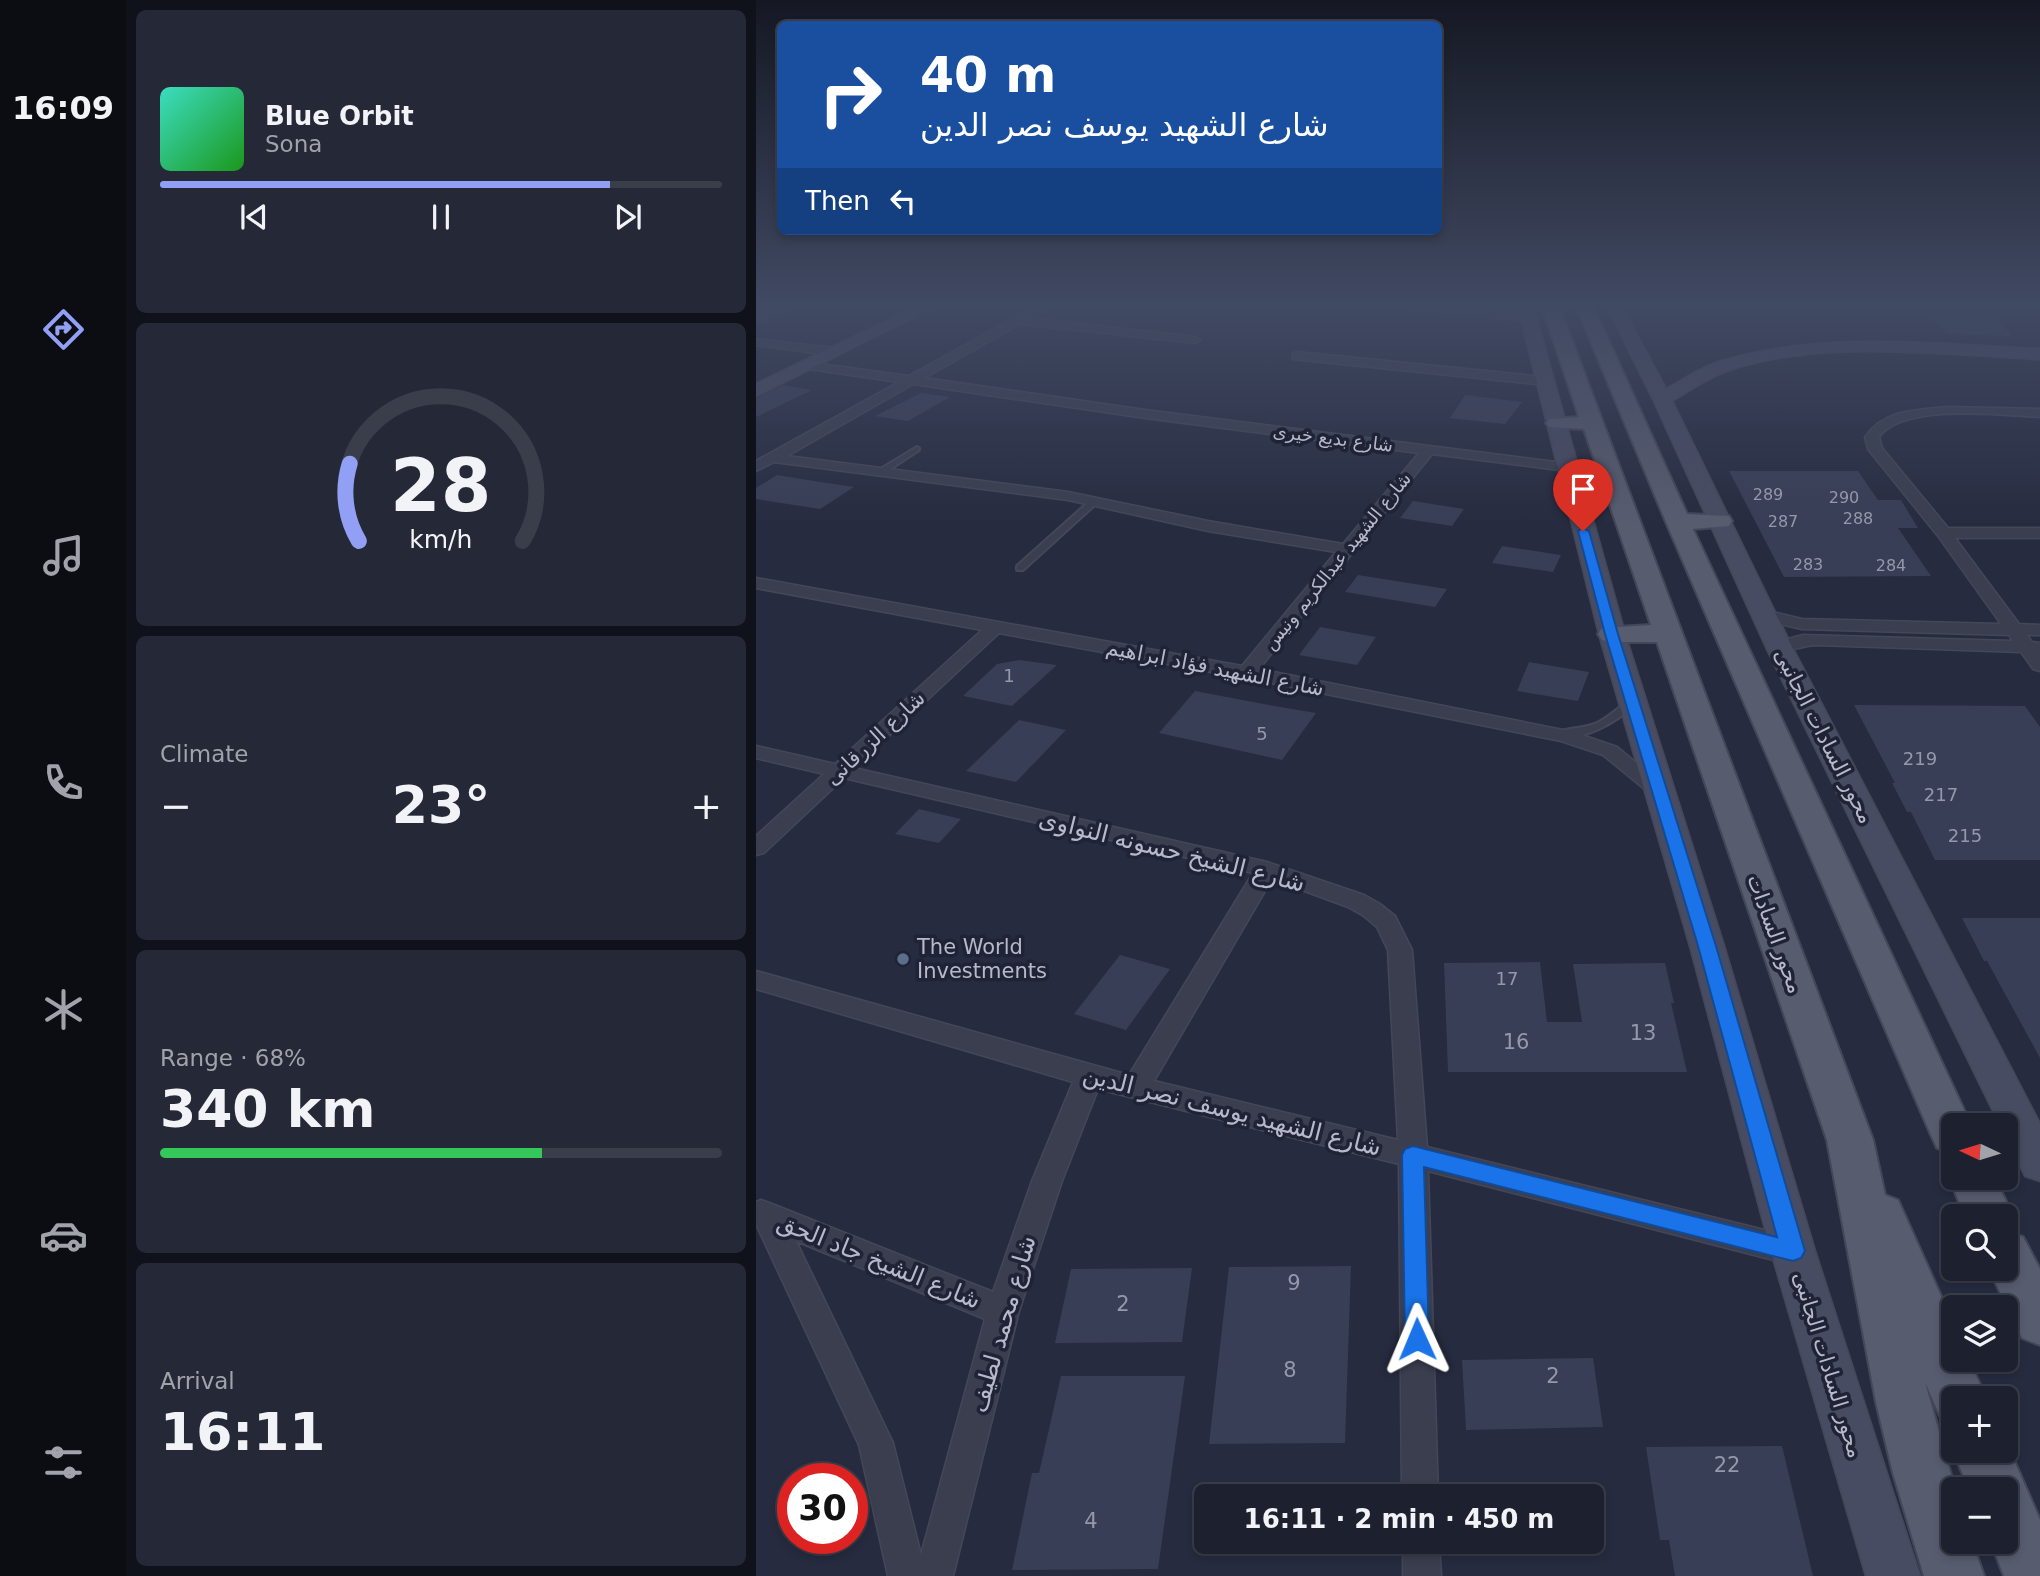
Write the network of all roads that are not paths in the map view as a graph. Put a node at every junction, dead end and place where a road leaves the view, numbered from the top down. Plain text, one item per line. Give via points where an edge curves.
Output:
1 (773, 380) edge
2 (908, 380) edge
3 (911, 380) junction
4 (1531, 380) edge
5 (1559, 380) edge
6 (1616, 380) edge
7 (1652, 380) edge
8 (1695, 380) edge
9 (1545, 381) joint
10 (756, 391) edge
11 (1662, 399) junction
12 (2040, 413) edge
13 (1574, 423) junction
14 (917, 449) dead end
15 (1428, 450) junction
16 (773, 457) junction
17 (756, 467) edge
18 (1567, 467) junction
19 (878, 473) junction
20 (1096, 501) junction
21 (1720, 521) junction
22 (1678, 522) junction
23 (1944, 533) junction
24 (2040, 533) edge
25 (1345, 549) junction
26 (1020, 568) dead end
27 (756, 583) edge
28 (1764, 615) junction
29 (994, 628) junction
30 (2014, 629) junction
31 (2040, 630) edge
32 (1666, 633) junction
33 (1612, 634) junction
34 (1779, 647) junction
35 (2033, 647) edge
36 (2040, 665) edge
37 (1246, 673) junction
38 (1632, 702) junction
39 (1552, 733) junction
40 (756, 752) edge
41 (839, 772) junction
42 (1659, 790) junction
43 (756, 848) edge
44 (1267, 869) junction
45 (756, 980) edge
46 (1088, 1076) junction
47 (1136, 1087) junction
48 (1943, 1113) edge
49 (1850, 1140) junction
50 (1413, 1155) junction
51 (2040, 1164) edge
52 (762, 1214) edge
53 (1793, 1251) junction
54 (2021, 1284) edge
55 (1003, 1311) junction
56 (2040, 1342) edge
57 (1954, 1386) edge
58 (1420, 1484) edge
59 (2018, 1537) edge
60 (1421, 1554) edge
61 (907, 1576) edge
62 (934, 1576) edge
63 (1422, 1576) edge
64 (1893, 1576) edge
65 (1954, 1576) edge
66 (2034, 1576) edge

1 - 10 street
2 - 3 street, شارع بديع خيرى
3 - 15 street, شارع بديع خيرى
3 - 16 street
4 - 9 street
5 - 13 main road, محور السادات
6 - 22 main road
7 - 11 street, محور السادات الجانبى
8 - 11 street
9 - 13 street, محور السادات الجانبى
11 - 21 street, محور السادات الجانبى
12 - 23 street via 1913,414 1888,421 1873,432 1875,449
13 - 18 street, محور السادات الجانبى
13 - 32 main road, محور السادات
14 - 19 lane
15 - 18 street, شارع بديع خيرى
15 - 25 street, شارع الشهيد عبدالكريم ونيس
16 - 17 street
16 - 19 street
18 - 33 street, محور السادات الجانبى
19 - 20 street
20 - 25 street via 1196,524
20 - 26 lane
21 - 22 main road
21 - 28 street, محور السادات الجانبى
22 - 48 main road
23 - 24 street
23 - 30 street
25 - 37 street, شارع الشهيد عبدالكريم ونيس
27 - 29 street, شارع الشهيد فؤاد ابراهيم
28 - 30 street via 1802,624
28 - 34 street, محور السادات الجانبى
29 - 37 street, شارع الشهيد فؤاد ابراهيم
29 - 41 street, شارع الزرقانى
30 - 31 street
30 - 35 street
32 - 33 main road
32 - 49 main road, محور السادات
33 - 38 street, محور السادات الجانبى
34 - 35 street via 1803,640
34 - 51 street, محور السادات الجانبى
35 - 36 street
37 - 39 street, شارع الشهيد فؤاد ابراهيم
38 - 39 lane via 1618,717 1596,728
38 - 42 street, محور السادات الجانبى
39 - 42 street, شارع الشهيد فؤاد ابراهيم via 1610,751
40 - 41 street, شارع الشيخ حسونه النواوى
41 - 43 street, شارع الزرقانى
41 - 44 street, شارع الشيخ حسونه النواوى
42 - 53 street, محور السادات الجانبى
44 - 47 street
44 - 50 street, شارع الشيخ حسونه النواوى via 1356,901 1387,922 1396,939
45 - 46 street, شارع الشهيد يوسف نصر الدين
46 - 47 street, شارع الشهيد يوسف نصر الدين
46 - 55 street, شارع محمد لطيف
47 - 50 street, شارع الشهيد يوسف نصر الدين
49 - 57 main road
49 - 65 main road, محور السادات via 1903,1402
50 - 53 street, شارع الشهيد يوسف نصر الدين
50 - 58 street, شارع الشيخ حسونه النواوى
52 - 55 street, شارع الشيخ جاد الحق
52 - 61 street via 876,1443
53 - 64 street, محور السادات الجانبى
54 - 56 main road
55 - 62 street, شارع محمد لطيف
59 - 66 main road
60 - 63 street

